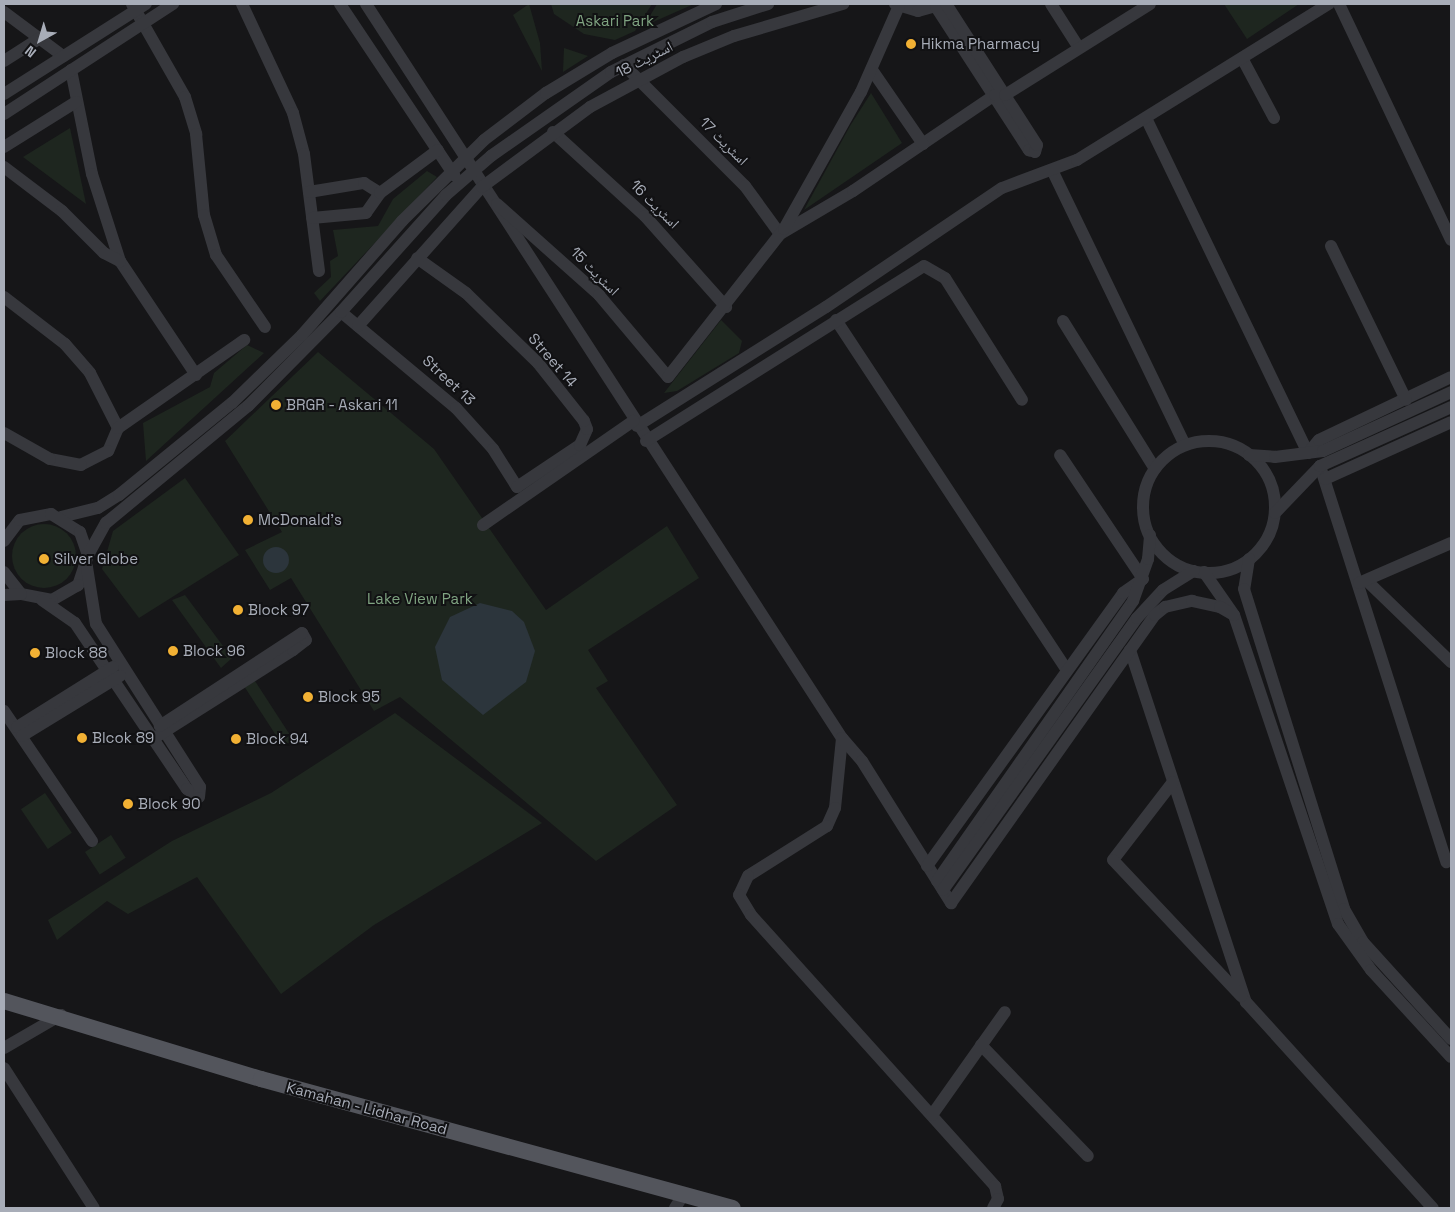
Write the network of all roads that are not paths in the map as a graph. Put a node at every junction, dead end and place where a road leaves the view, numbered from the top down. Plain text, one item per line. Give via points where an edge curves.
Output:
1 (174, 4) edge
2 (242, 4) edge
3 (340, 4) edge
4 (366, 4) edge
5 (716, 4) edge
6 (768, 4) edge
7 (843, 4) edge
8 (1051, 4) edge
9 (1150, 4) edge
10 (1328, 4) edge
11 (1339, 4) edge
12 (897, 5) edge
13 (941, 5) edge
14 (138, 6) edge
15 (7, 19) edge
16 (144, 23) junction
17 (40, 38) junction
18 (1079, 48) junction
19 (63, 56) junction
20 (1242, 58) junction
21 (4, 60) edge
22 (624, 65) junction
23 (71, 70) junction
24 (872, 70) junction
25 (635, 80) junction
26 (4, 94) edge
27 (1000, 95) junction
28 (76, 102) junction
29 (4, 114) edge
30 (1146, 118) junction
31 (1274, 118) dead end
32 (553, 132) junction
33 (923, 144) junction
34 (4, 147) edge
35 (438, 150) junction
36 (464, 157) junction
37 (4, 167) edge
38 (450, 170) junction
39 (473, 172) junction
40 (1053, 172) junction
41 (460, 183) junction
42 (309, 192) junction
43 (486, 192) junction
44 (380, 193) junction
45 (312, 218) junction
46 (780, 234) junction
47 (1451, 240) edge
48 (1331, 246) dead end
49 (417, 258) junction
50 (120, 261) junction
51 (319, 271) dead end
52 (4, 297) edge
53 (726, 308) junction
54 (342, 312) junction
55 (836, 320) junction
56 (1063, 321) dead end
57 (265, 326) dead end
58 (358, 326) junction
59 (244, 340) dead end
60 (196, 374) junction
61 (1451, 377) edge
62 (1451, 392) edge
63 (1022, 400) dead end
64 (1406, 400) junction
65 (1451, 407) edge
66 (1451, 422) edge
67 (635, 424) junction
68 (118, 428) junction
69 (4, 433) edge
70 (646, 441) junction
71 (1185, 445) junction
72 (1308, 453) junction
73 (1060, 455) dead end
74 (1249, 455) junction
75 (1320, 466) junction
76 (1155, 469) junction
77 (1325, 479) junction
78 (517, 487) joint
79 (1275, 513) junction
80 (61, 517) junction
81 (483, 525) dead end
82 (8, 526) edge
83 (1150, 536) junction
84 (4, 541) edge
85 (1451, 543) edge
86 (1249, 559) junction
87 (87, 561) junction
88 (4, 572) edge
89 (1199, 572) junction
90 (1143, 579) junction
91 (1363, 582) junction
92 (21, 594) junction
93 (4, 595) edge
94 (42, 600) junction
95 (1234, 615) junction
96 (1130, 650) junction
97 (1451, 662) edge
98 (122, 667) junction
99 (1067, 670) junction
100 (111, 674) junction
101 (238, 679) junction
102 (4, 711) edge
103 (162, 729) junction
104 (20, 732) junction
105 (149, 734) junction
106 (842, 738) junction
107 (1173, 782) junction
108 (92, 841) dead end
109 (1446, 862) dead end
110 (927, 866) junction
111 (940, 885) junction
112 (4, 1000) edge
113 (1246, 1002) junction
114 (1005, 1012) dead end
115 (61, 1015) junction
116 (1451, 1039) edge
117 (981, 1045) junction
118 (4, 1048) edge
119 (1451, 1057) edge
120 (4, 1068) edge
121 (932, 1115) junction
122 (1088, 1156) dead end
123 (679, 1202) edge
124 (94, 1208) edge
125 (733, 1208) edge
126 (993, 1208) edge
127 (1432, 1208) edge

1 - 16 street
2 - 42 street via 292,113
3 - 35 street
4 - 36 street
5 - 36 street via 612,53 546,93
6 - 22 street via 712,22
7 - 25 street, اسٹریٹ 18 via 734,36
8 - 18 street
9 - 18 street
10 - 20 street
11 - 47 street
12 - 13 street via 918,11
12 - 24 street
13 - 27 street
14 - 16 street
14 - 19 street
15 - 17 street
16 - 23 street
16 - 57 street via 186,97 196,134 204,215 216,255
17 - 19 street
17 - 21 street
18 - 27 street
19 - 26 street
20 - 30 street
20 - 31 street
22 - 25 street, اسٹریٹ 17
22 - 39 street via 552,112
23 - 28 street
23 - 29 street
24 - 33 street
24 - 46 street
25 - 32 street, اسٹریٹ 18
25 - 46 street, اسٹریٹ 17 via 744,186
27 - 33 street
28 - 34 street
28 - 50 street via 92,174
30 - 40 street
30 - 72 street
32 - 43 street, اسٹریٹ 18
32 - 53 street, اسٹریٹ 16 via 646,216
33 - 46 street
35 - 38 street
35 - 44 street
36 - 38 street
36 - 39 street
37 - 50 street via 62,211 104,254
38 - 41 street
38 - 80 street via 302,334 232,403 119,495 98,508
39 - 41 street
39 - 43 street
40 - 67 street via 1002,188 826,307
40 - 71 street
41 - 54 street
42 - 44 street via 364,183
42 - 45 street
43 - 49 street, اسٹریٹ 18
43 - 53 street, اسٹریٹ 15 via 599,295 668,377
43 - 67 street
44 - 45 street via 366,213
45 - 51 street
46 - 53 street
48 - 64 street
49 - 58 street, اسٹریٹ 18
49 - 78 street, Street 14 via 466,294 523,349 584,421 587,429 580,445
50 - 60 street
52 - 68 street via 65,344 90,373
54 - 58 street, Street 13
54 - 87 street via 248,406 106,524
55 - 63 street via 915,268 932,267 945,278
55 - 70 street
55 - 99 street
56 - 76 street
58 - 78 street, Street 13 via 456,408 493,449
59 - 60 street
60 - 68 street
61 - 64 street
62 - 72 street via 1340,445
64 - 72 street via 1319,440
65 - 75 street
66 - 77 street
67 - 70 street
67 - 81 street
68 - 69 street via 108,451 80,465 50,459
70 - 106 street
71 - 74 street via 1218,442
71 - 76 street
72 - 74 street
73 - 90 street
74 - 79 street via 1272,487
75 - 77 street
75 - 79 street
76 - 83 street via 1143,509
77 - 91 street
79 - 86 street via 1271,530
80 - 82 street via 40,513
80 - 87 street via 80,532
82 - 84 street
83 - 89 street via 1161,551
83 - 90 street
85 - 91 street
86 - 89 street via 1236,567
86 - 116 street via 1244,589 1344,909 1363,942
87 - 94 street via 70,592
87 - 98 street via 96,624
88 - 92 street
89 - 95 street
89 - 111 street via 1164,590 1137,618
90 - 99 street via 1123,593
90 - 111 street via 1133,601
91 - 97 street
91 - 109 street
92 - 93 street
92 - 94 street
94 - 100 street via 76,623
95 - 96 street via 1198,602 1165,607
95 - 119 street via 1338,924 1371,970
96 - 107 street
96 - 111 street via 951,903
98 - 100 street
98 - 103 street
99 - 110 street
100 - 104 street
100 - 105 street
101 - 101 street via 302,632 306,640
101 - 103 street
102 - 104 street
103 - 105 street via 154,737
103 - 105 street via 200,787 198,797 186,789
104 - 108 street
106 - 110 street via 862,761
106 - 121 street via 833,817 816,836 748,876 739,895 751,915
107 - 113 street
107 - 113 street via 1113,860
110 - 111 street
112 - 115 main road, Kamahan - Lidhar Road
113 - 127 street
114 - 117 street
115 - 118 street
115 - 123 main road, Kamahan - Lidhar Road via 262,1079
117 - 121 street
117 - 122 street
120 - 124 street
121 - 126 street via 995,1186 998,1199
123 - 125 main road, Kamahan - Lidhar Road

